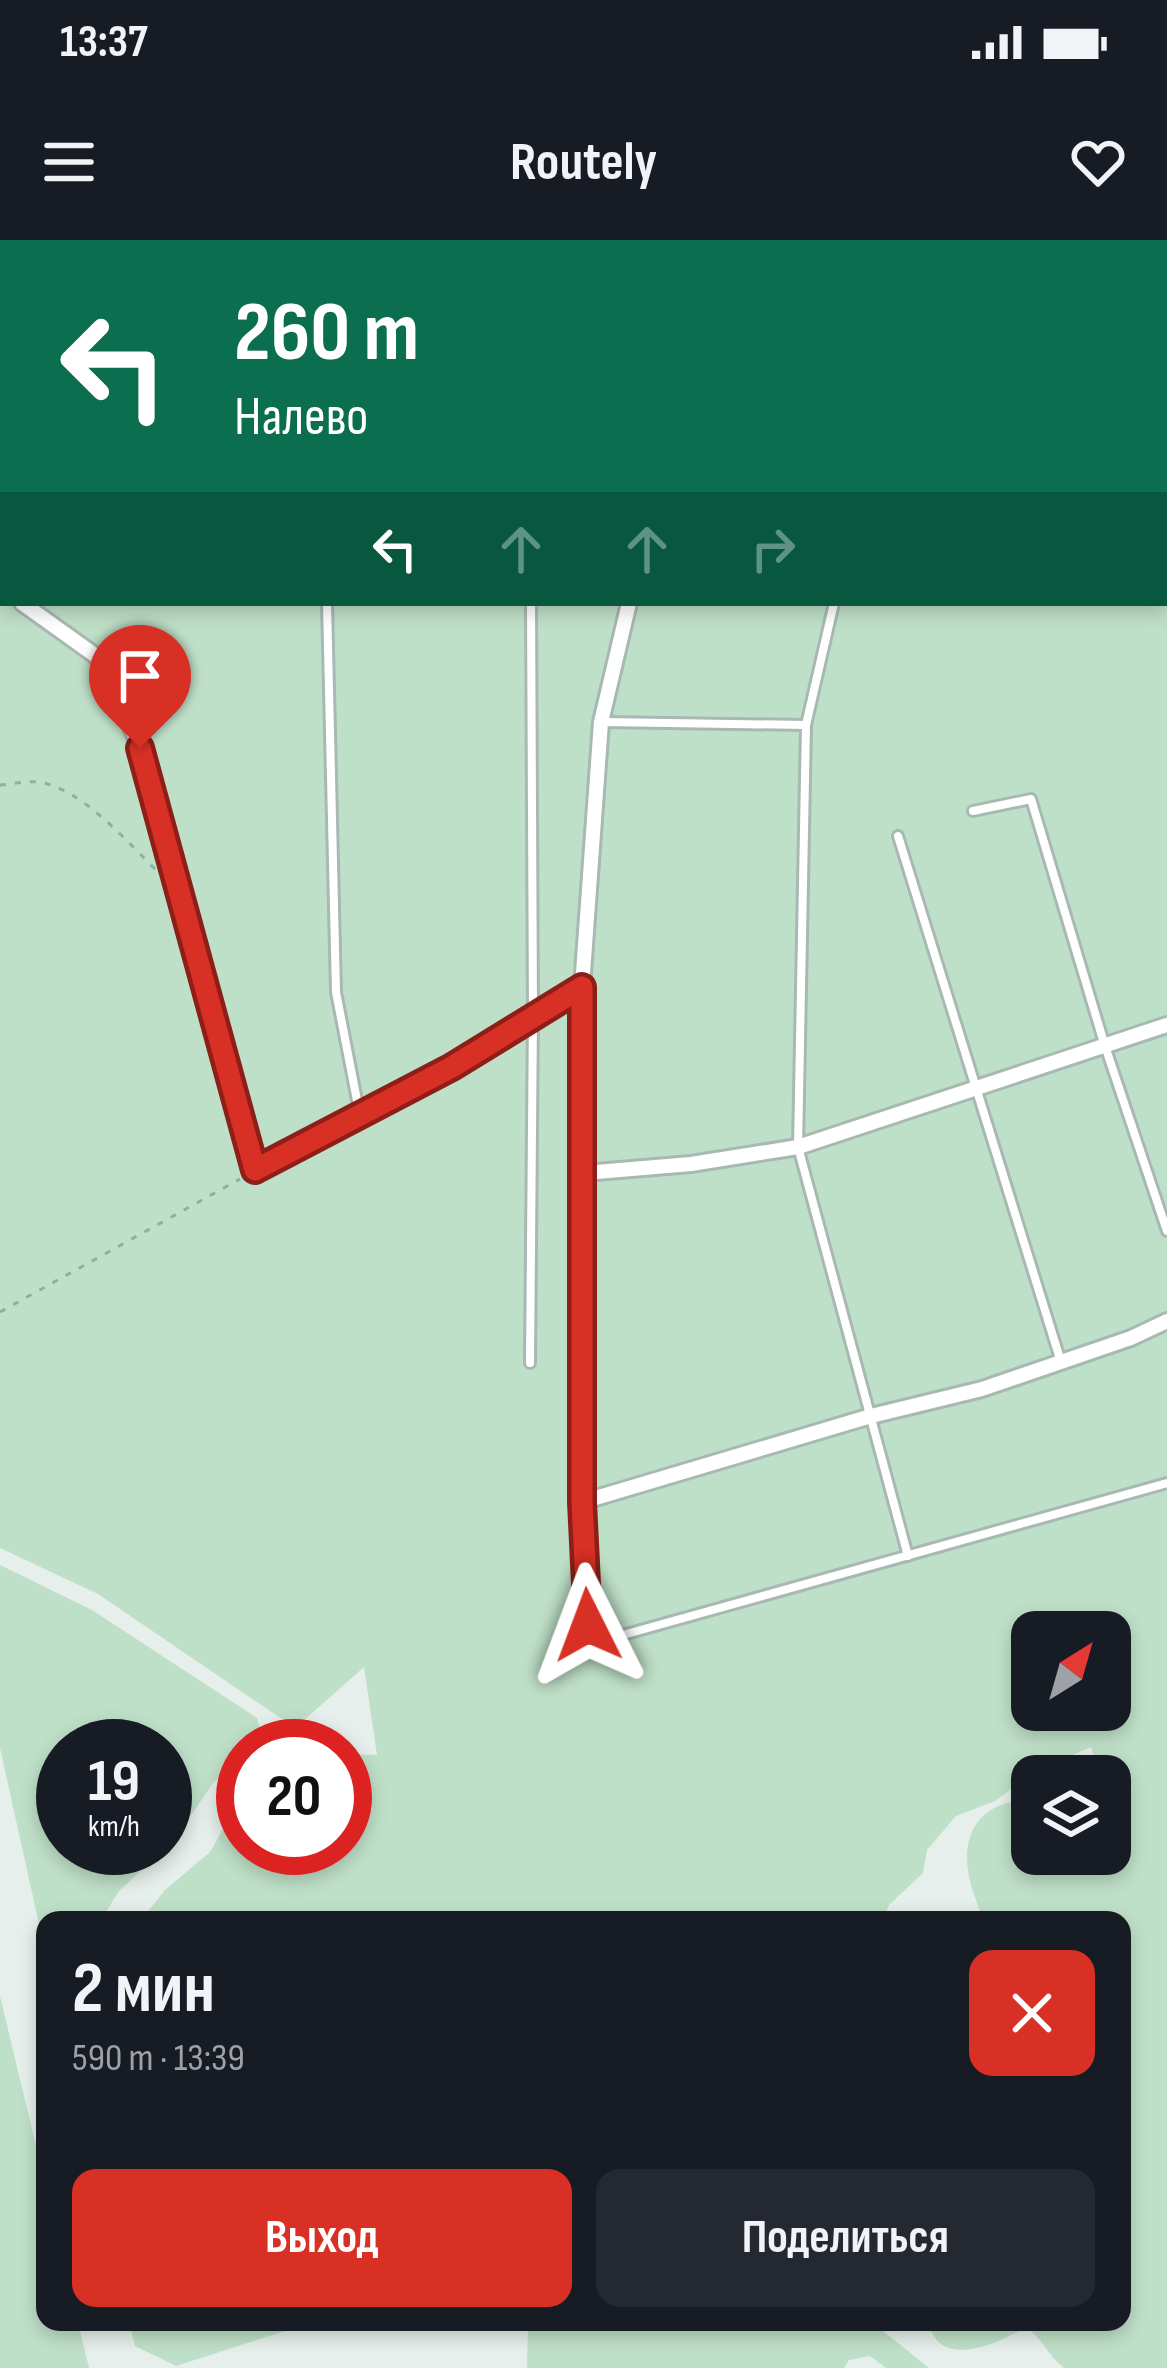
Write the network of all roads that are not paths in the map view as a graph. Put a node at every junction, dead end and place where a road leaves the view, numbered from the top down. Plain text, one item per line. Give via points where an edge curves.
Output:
1 (327, 606) edge
2 (531, 606) edge
3 (627, 606) edge
4 (833, 606) edge
5 (40, 608) edge
6 (601, 722) junction
7 (806, 724) junction
8 (973, 811) dead end
9 (898, 836) dead end
10 (582, 987) junction
11 (533, 1013) junction
12 (1167, 1025) edge
13 (1104, 1043) junction
14 (978, 1086) junction
15 (360, 1117) junction
16 (798, 1147) junction
17 (584, 1173) junction
18 (1167, 1231) edge
19 (1167, 1321) edge
20 (1060, 1362) junction
21 (530, 1363) dead end
22 (871, 1415) junction
23 (1167, 1483) edge
24 (582, 1502) junction
25 (908, 1556) junction

1 - 15 lane via 337,992
2 - 11 lane
3 - 6 street
4 - 7 lane
5 - 15 street via 103,661 140,748 255,1170
6 - 7 lane
6 - 10 street
7 - 16 lane
8 - 13 lane via 1031,800
9 - 14 lane
10 - 11 street
10 - 17 street
11 - 15 street
11 - 21 lane
12 - 13 street
13 - 14 street
13 - 18 lane
14 - 16 street
14 - 20 lane
16 - 17 street
16 - 22 lane
17 - 24 street
19 - 20 street
20 - 22 street
22 - 24 street
22 - 25 lane
23 - 25 lane
24 - 25 lane via 588,1625 612,1638

